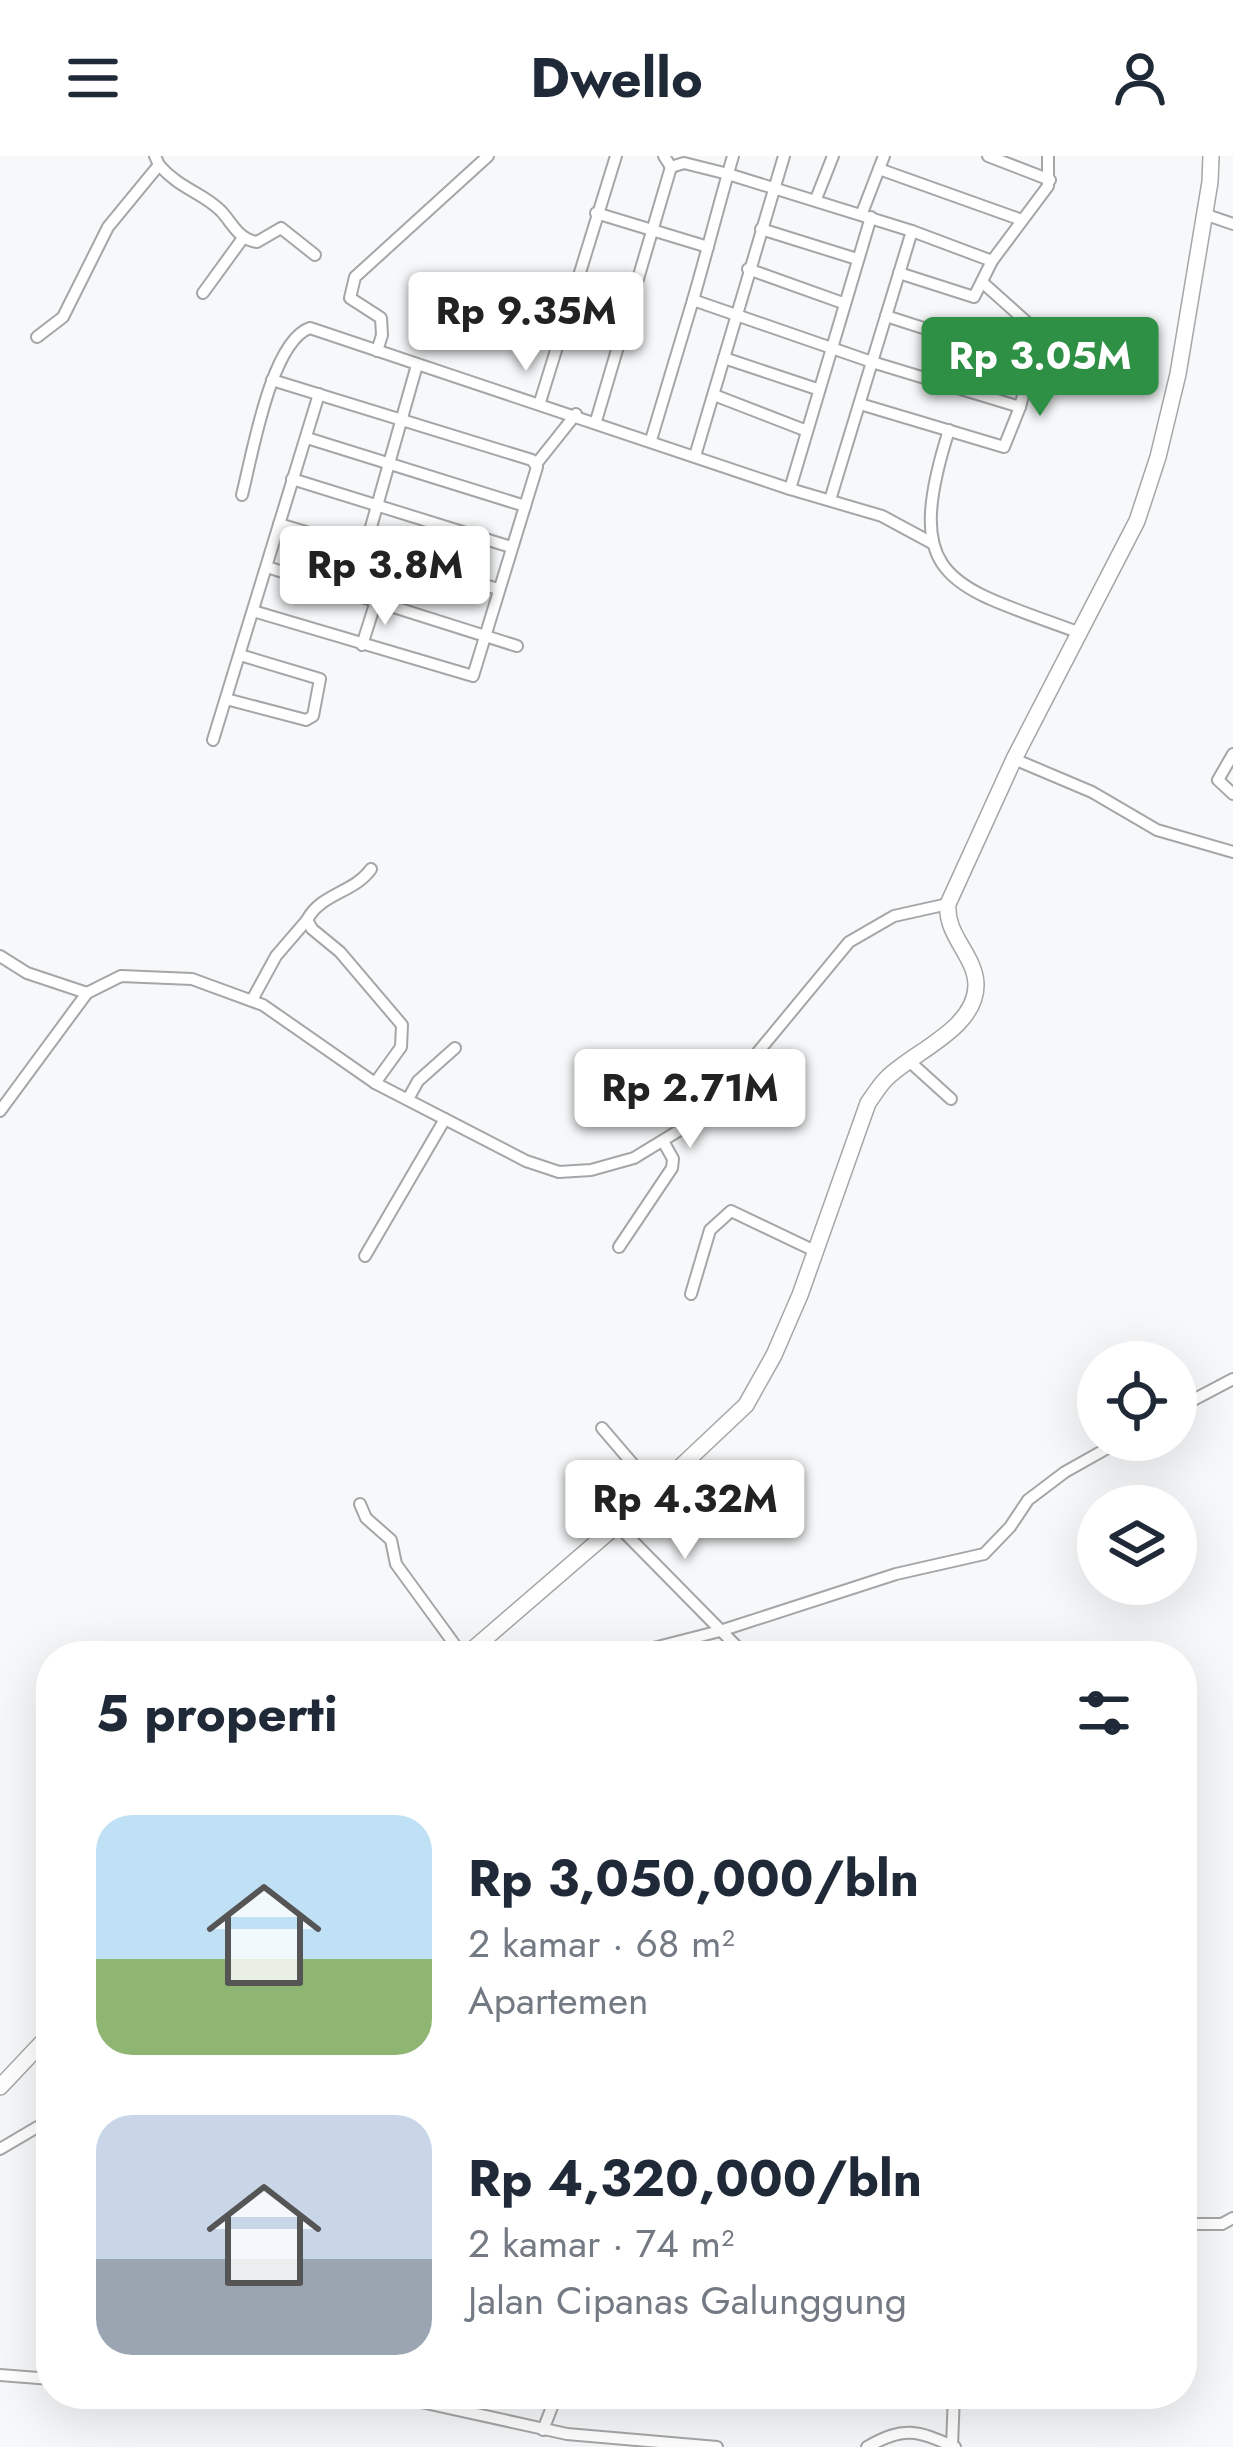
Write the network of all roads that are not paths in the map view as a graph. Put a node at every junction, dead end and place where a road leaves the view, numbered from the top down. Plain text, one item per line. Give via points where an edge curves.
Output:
1 (488, 156) edge
2 (616, 156) edge
3 (733, 156) edge
4 (784, 156) edge
5 (833, 156) edge
6 (884, 156) edge
7 (1048, 156) edge
8 (1211, 156) edge
9 (992, 157) edge
10 (685, 159) edge
11 (157, 160) edge
12 (668, 162) edge
13 (879, 169) junction
14 (728, 174) junction
15 (1050, 180) junction
16 (773, 187) junction
17 (816, 199) junction
18 (596, 213) junction
19 (1204, 214) junction
20 (867, 215) junction
21 (1022, 220) junction
22 (1228, 222) edge
23 (761, 229) junction
24 (654, 231) junction
25 (912, 231) junction
26 (243, 238) junction
27 (708, 247) junction
28 (315, 255) dead end
29 (857, 259) junction
30 (992, 261) junction
31 (748, 269) junction
32 (899, 273) junction
33 (982, 282) junction
34 (202, 293) dead end
35 (693, 300) junction
36 (843, 304) junction
37 (734, 314) junction
38 (886, 316) junction
39 (37, 337) dead end
40 (830, 346) junction
41 (377, 351) junction
42 (724, 358) junction
43 (872, 362) junction
44 (1032, 363) junction
45 (417, 365) junction
46 (272, 380) junction
47 (817, 389) junction
48 (319, 394) junction
49 (714, 395) junction
50 (540, 402) junction
51 (860, 404) junction
52 (1020, 407) junction
53 (576, 414) junction
54 (405, 419) junction
55 (596, 421) junction
56 (949, 430) junction
57 (807, 431) junction
58 (307, 437) junction
59 (651, 440) junction
60 (695, 456) junction
61 (537, 463) junction
62 (391, 464) junction
63 (292, 479) junction
64 (790, 489) junction
65 (242, 495) dead end
66 (830, 500) junction
67 (379, 506) junction
68 (525, 506) junction
69 (280, 524) junction
70 (932, 543) junction
71 (511, 548) junction
72 (364, 549) junction
73 (267, 567) junction
74 (498, 589) junction
75 (352, 594) junction
76 (376, 601) junction
77 (253, 611) junction
78 (1080, 633) junction
79 (485, 636) junction
80 (362, 645) junction
81 (517, 646) dead end
82 (240, 655) junction
83 (226, 699) junction
84 (213, 740) dead end
85 (1233, 754) edge
86 (1014, 760) junction
87 (1233, 794) edge
88 (1233, 835) edge
89 (1229, 850) edge
90 (371, 869) dead end
91 (948, 904) junction
92 (308, 920) junction
93 (0, 956) edge
94 (87, 993) junction
95 (253, 1000) junction
96 (455, 1048) dead end
97 (909, 1061) junction
98 (375, 1083) junction
99 (408, 1099) junction
100 (951, 1099) dead end
101 (0, 1111) edge
102 (446, 1119) junction
103 (663, 1141) junction
104 (619, 1247) dead end
105 (812, 1250) junction
106 (364, 1256) dead end
107 (692, 1294) dead end
108 (1233, 1379) edge
109 (1197, 1398) edge
110 (602, 1428) dead end
111 (1085, 1461) edge
112 (656, 1491) junction
113 (360, 1504) dead end
114 (617, 1525) junction
115 (720, 1631) junction
116 (453, 1641) edge
117 (482, 1641) edge
118 (681, 1641) edge
119 (730, 1641) edge
120 (36, 2049) edge
121 (0, 2087) edge
122 (36, 2128) edge
123 (0, 2149) edge
124 (1233, 2218) edge
125 (1197, 2224) edge
126 (0, 2375) edge
127 (36, 2378) edge
128 (451, 2409) edge
129 (551, 2409) edge
130 (954, 2409) edge
131 (543, 2430) junction
132 (954, 2446) edge
133 (717, 2447) edge
134 (867, 2447) edge

1 - 41 street via 356,277 350,298 381,318
2 - 18 street
3 - 14 street
4 - 16 street
5 - 17 street
6 - 13 street
7 - 15 street
8 - 19 street
9 - 15 street
10 - 12 street
10 - 14 street
11 - 26 street
11 - 39 street via 108,227 63,317
12 - 24 street
13 - 20 street
13 - 21 street
14 - 16 street
14 - 27 street
15 - 21 street
16 - 17 street
16 - 23 street
17 - 20 street
18 - 24 street
18 - 50 street
19 - 22 street
19 - 78 street via 1158,457 1137,520
20 - 25 street
20 - 29 street
21 - 30 street
23 - 29 street
23 - 31 street
24 - 27 street
24 - 55 street
25 - 30 street
25 - 32 street
26 - 28 street via 256,242 281,228
26 - 34 street
27 - 35 street
29 - 36 street
30 - 33 street
31 - 36 street
31 - 37 street
32 - 33 street via 971,297
32 - 38 street
33 - 44 street via 1039,333
35 - 37 street
35 - 59 street
36 - 40 street
37 - 40 street
37 - 42 street
38 - 43 street
38 - 44 street
40 - 43 street
40 - 47 street
41 - 45 street
41 - 46 street via 302,330
42 - 47 street
42 - 49 street
43 - 51 street
43 - 52 street
44 - 52 street
45 - 50 street
45 - 54 street
46 - 48 street
46 - 65 street
47 - 57 street
48 - 54 street
48 - 58 street
49 - 57 street
49 - 60 street
50 - 53 street
51 - 56 street
51 - 66 street
52 - 56 street via 1004,447
53 - 55 street
53 - 61 street
54 - 61 street
54 - 62 street
55 - 59 street
56 - 70 street via 934,481
57 - 64 street
58 - 62 street
58 - 63 street
59 - 60 street
60 - 64 street
61 - 68 street
62 - 67 street
62 - 68 street
63 - 67 street
63 - 69 street
64 - 66 street
66 - 70 street
67 - 71 street
67 - 72 street
68 - 71 street
69 - 72 street
69 - 73 street
70 - 78 street via 951,578
71 - 74 street
72 - 74 street
72 - 75 street
73 - 75 street
73 - 77 street
74 - 79 street
75 - 76 street
76 - 79 street
76 - 80 street
77 - 80 street
77 - 82 street
78 - 86 street
79 - 80 street via 470,677
79 - 81 street
82 - 83 street
82 - 83 street via 320,679 313,716
83 - 84 street
85 - 87 street via 1218,779
86 - 89 street via 1157,830
86 - 91 street
88 - 89 street
90 - 92 street via 315,906
91 - 97 street via 950,928 973,972 972,1004
91 - 103 street via 894,916 849,942 744,1069
92 - 95 street via 287,939
92 - 98 street via 402,1024 400,1047
93 - 94 street
94 - 95 street via 121,976 141,976 192,979
94 - 101 street
95 - 98 street
96 - 99 street
97 - 100 street
97 - 105 street via 868,1103
98 - 99 street
99 - 102 street
102 - 103 street via 559,1172 634,1158
102 - 106 street
103 - 104 street via 672,1168
105 - 107 street via 731,1211 712,1228
105 - 112 street via 774,1355 746,1405
108 - 109 street
110 - 112 street
111 - 115 street via 1028,1500 984,1554
112 - 114 street
113 - 116 street
114 - 115 street
114 - 117 street
115 - 118 street
115 - 119 street
120 - 121 street
122 - 123 street
124 - 125 street
126 - 127 street
128 - 131 street
129 - 131 street
130 - 132 street
131 - 133 street
132 - 134 street via 908,2430

